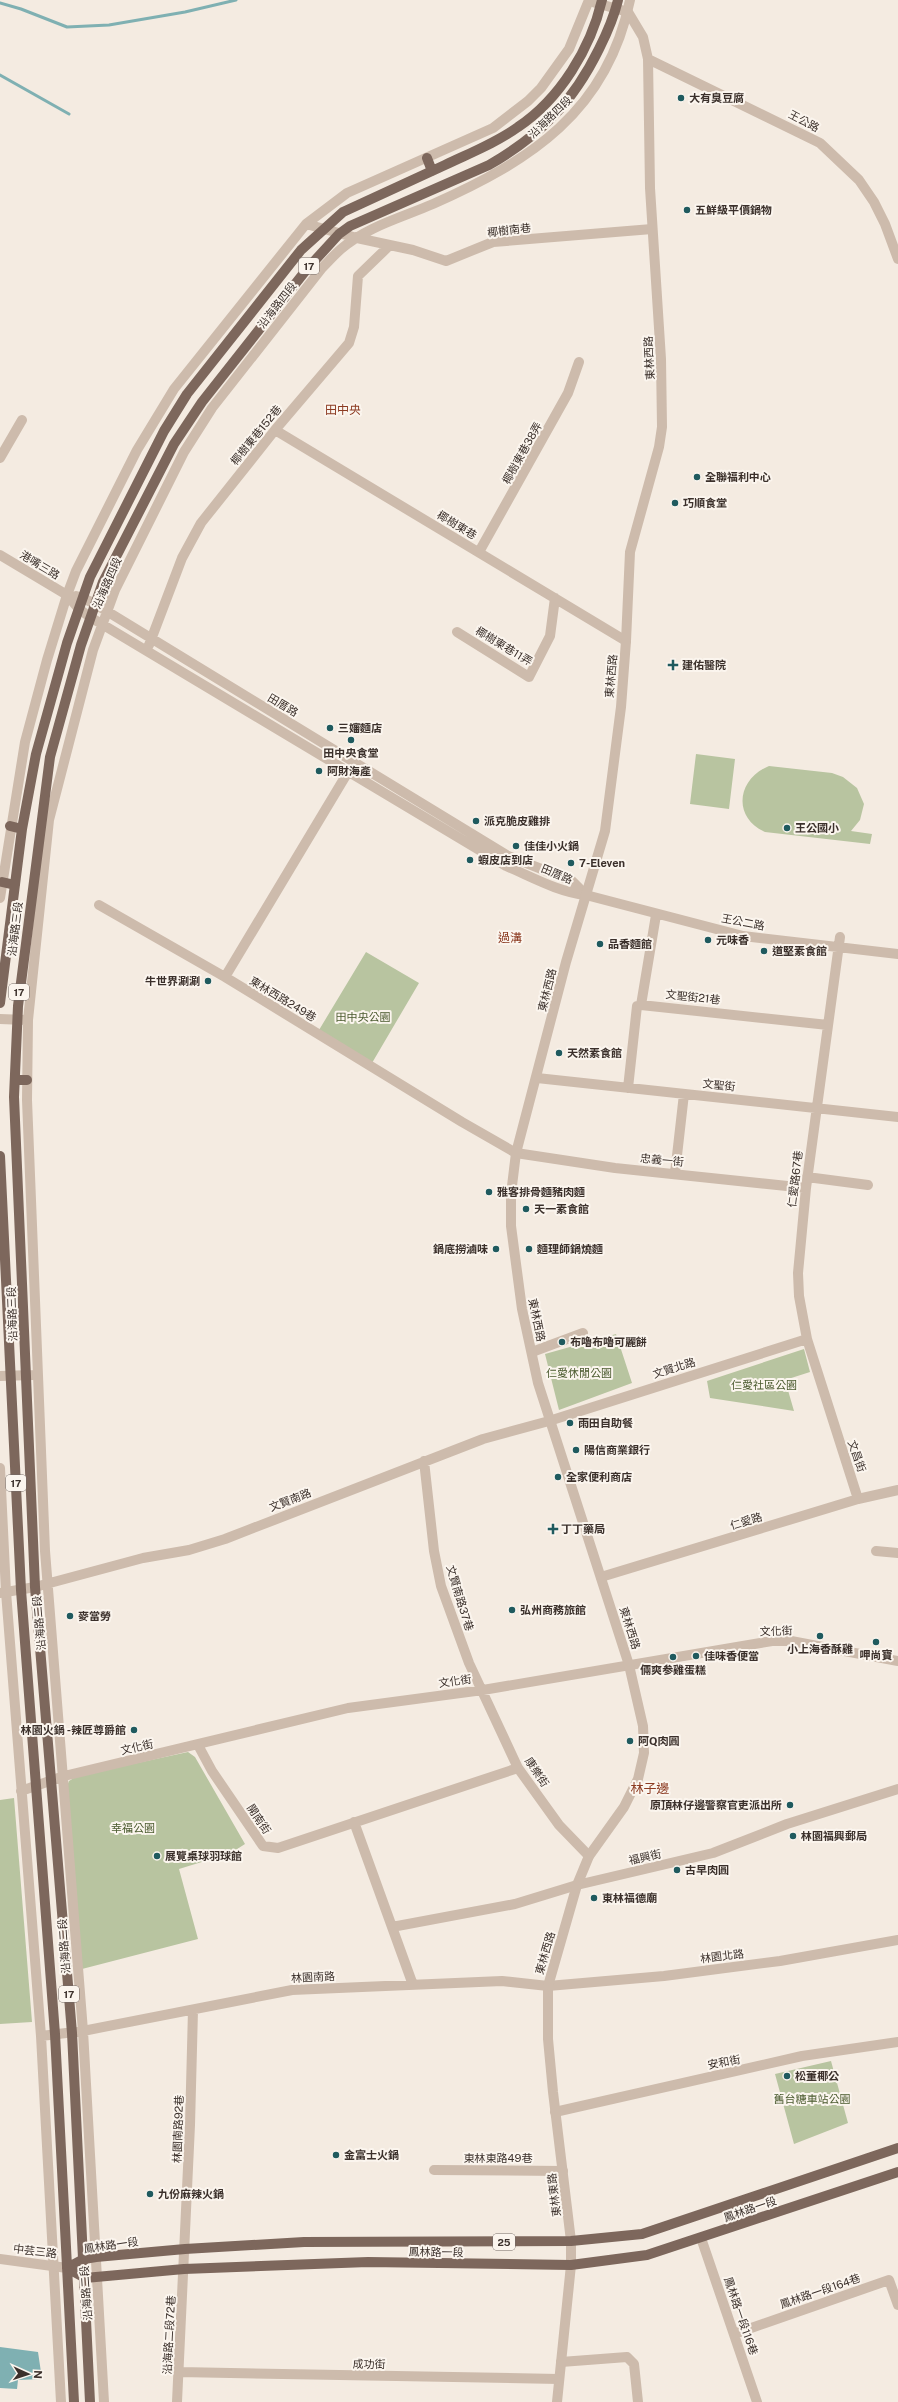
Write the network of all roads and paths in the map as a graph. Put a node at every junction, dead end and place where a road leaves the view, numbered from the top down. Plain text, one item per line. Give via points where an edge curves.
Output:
1 (630, 0) edge
2 (589, 1) edge
3 (601, 2) edge
4 (617, 4) edge
5 (628, 12) junction
6 (648, 59) junction
7 (427, 158) junction
8 (432, 171) junction
9 (306, 224) junction
10 (323, 228) junction
11 (652, 229) junction
12 (338, 234) junction
13 (357, 238) junction
14 (390, 246) junction
15 (898, 259) edge
16 (579, 362) dead end
17 (22, 420) dead end
18 (274, 430) junction
19 (0, 458) edge
20 (479, 552) junction
21 (0, 555) edge
22 (67, 595) junction
23 (83, 598) junction
24 (555, 598) junction
25 (95, 604) junction
26 (79, 609) junction
27 (107, 612) junction
28 (90, 617) junction
29 (103, 624) junction
30 (457, 632) dead end
31 (152, 639) junction
32 (626, 641) junction
33 (147, 650) junction
34 (354, 762) junction
35 (348, 771) junction
36 (10, 826) junction
37 (22, 829) junction
38 (2, 882) junction
39 (15, 885) junction
40 (586, 895) junction
41 (0, 898) edge
42 (99, 905) dead end
43 (656, 915) junction
44 (840, 937) dead end
45 (838, 947) junction
46 (898, 954) edge
47 (225, 977) junction
48 (0, 1003) edge
49 (641, 1005) junction
50 (0, 1019) edge
51 (17, 1020) junction
52 (28, 1020) junction
53 (828, 1025) junction
54 (537, 1078) junction
55 (15, 1080) junction
56 (27, 1080) junction
57 (628, 1088) junction
58 (684, 1094) junction
59 (816, 1108) junction
60 (898, 1117) edge
61 (516, 1152) junction
62 (0, 1156) edge
63 (675, 1173) junction
64 (807, 1182) junction
65 (868, 1184) dead end
66 (583, 1333) dead end
67 (807, 1339) junction
68 (532, 1352) junction
69 (26, 1375) junction
70 (37, 1375) junction
71 (0, 1376) edge
72 (11, 1376) junction
73 (549, 1421) junction
74 (832, 1421) joint
75 (424, 1461) junction
76 (0, 1468) edge
77 (898, 1490) edge
78 (858, 1499) junction
79 (876, 1551) dead end
80 (898, 1553) edge
81 (601, 1577) junction
82 (48, 1584) junction
83 (36, 1587) junction
84 (21, 1590) junction
85 (3, 1593) edge
86 (898, 1661) edge
87 (630, 1665) junction
88 (483, 1690) junction
89 (198, 1745) junction
90 (518, 1768) junction
91 (64, 1776) junction
92 (51, 1782) junction
93 (36, 1786) junction
94 (898, 1789) edge
95 (20, 1791) junction
96 (354, 1822) junction
97 (589, 1856) junction
98 (577, 1885) junction
99 (392, 1927) junction
100 (898, 1940) edge
101 (413, 1985) junction
102 (548, 1986) junction
103 (193, 2010) junction
104 (83, 2031) junction
105 (72, 2032) junction
106 (55, 2034) junction
107 (41, 2036) junction
108 (898, 2042) edge
109 (555, 2112) junction
110 (898, 2148) edge
111 (434, 2170) dead end
112 (563, 2171) junction
113 (898, 2172) edge
114 (701, 2238) junction
115 (571, 2241) junction
116 (185, 2249) junction
117 (96, 2257) junction
118 (0, 2259) edge
119 (84, 2259) junction
120 (52, 2265) junction
121 (571, 2265) junction
122 (67, 2268) junction
123 (184, 2269) junction
124 (97, 2276) junction
125 (85, 2278) junction
126 (898, 2305) edge
127 (734, 2334) junction
128 (561, 2362) junction
129 (179, 2372) junction
130 (559, 2379) junction
131 (61, 2402) edge
132 (74, 2402) edge
133 (90, 2402) edge
134 (104, 2402) edge
135 (178, 2402) edge
136 (557, 2402) edge
137 (638, 2402) edge
138 (757, 2402) edge

1 - 5 street, 沿海路四段
2 - 3 street
2 - 7 street via 569,49 537,92 493,128
3 - 4 street
3 - 8 main road, 沿海路四段 / 17 via 593,30 579,58 541,108 519,127 494,142
4 - 5 street
4 - 12 main road, 沿海路四段 / 17 via 606,34 574,94 545,126 510,153 489,165 350,226
5 - 6 street, 東林西路 via 643,37
5 - 13 street, 沿海路四段 via 617,44 587,97 548,139 500,173
6 - 11 street, 東林西路
6 - 15 street, 王公路 via 820,143 859,180 870,196 885,224
7 - 8 main road
7 - 9 street via 348,193
8 - 10 main road, 沿海路四段 / 17 via 343,212
9 - 10 street, 椰樹南巷
9 - 22 street via 197,359 155,417 76,570
10 - 12 street, 椰樹南巷
10 - 23 main road, 沿海路四段 / 17 via 301,250 187,394 164,431 90,577
11 - 14 street, 椰樹南巷 via 493,242 446,261
11 - 32 street, 東林西路 via 662,359 662,427 659,447 630,552
12 - 13 street, 椰樹南巷
12 - 25 main road, 沿海路四段 / 17 via 250,340 202,402 174,444 103,582
13 - 14 street, 椰樹南巷
13 - 27 street, 沿海路四段 via 341,248 322,268 212,408 184,452 115,590
14 - 18 street, 椰樹東巷152巷 via 358,276 354,327 349,343
16 - 20 street, 椰樹東巷38弄 via 568,393
17 - 19 street
18 - 20 street, 椰樹東巷
18 - 31 street, 椰樹東巷152巷 via 201,523 182,558
20 - 24 street, 椰樹東巷
21 - 22 street, 港嘴三路
22 - 23 street, 田厝路
22 - 26 street, 田厝路
22 - 36 street, 沿海路三段 via 46,660 25,742
23 - 25 street, 田厝路
23 - 26 main road, 沿海路四段 / 17
24 - 30 street, 椰樹東巷11弄 via 550,636 529,677
24 - 32 street, 椰樹東巷
25 - 27 street, 田厝路
25 - 28 main road, 沿海路四段 / 17
26 - 28 street, 田厝路
26 - 37 main road, 沿海路三段 / 17 via 36,754
27 - 29 street, 沿海路四段
27 - 31 street, 田厝路
28 - 29 street, 田厝路
28 - 51 main road, 沿海路三段 / 17 via 50,757
29 - 33 street, 田厝路
29 - 52 street, 沿海路三段 via 93,650 49,820
31 - 33 street, 椰樹東巷152巷
31 - 34 street, 田厝路
32 - 40 street, 東林西路 via 613,780 605,831
33 - 35 street, 田厝路
34 - 35 street
34 - 40 street, 田厝路 via 508,856 572,881
35 - 40 street, 田厝路 via 506,866 569,894
35 - 47 street
36 - 37 main road
36 - 38 street, 沿海路三段
37 - 39 main road, 沿海路三段 / 17
38 - 39 main road
38 - 41 street, 沿海路三段
39 - 48 main road, 沿海路三段 / 17
40 - 43 street, 王公二路
40 - 54 street, 東林西路
42 - 47 street, 東林西路249巷
43 - 45 street, 王公二路 via 743,936
43 - 49 street
44 - 45 street, 仁愛路67巷
45 - 46 street, 王公二路
45 - 53 street, 仁愛路67巷
47 - 61 street, 東林西路249巷 via 456,1119
49 - 53 street, 文聖街21巷
49 - 57 street via 637,1006
50 - 51 street
51 - 52 street
51 - 55 main road, 沿海路三段 / 17
52 - 56 street, 沿海路三段
53 - 59 street, 仁愛路67巷
54 - 57 street, 文聖街
54 - 61 street, 東林西路
55 - 56 main road
55 - 69 main road, 沿海路三段 / 17
56 - 70 street, 沿海路三段
57 - 58 street, 文聖街
58 - 59 street, 文聖街
58 - 63 street
59 - 60 street, 文聖街
59 - 64 street, 仁愛路67巷
61 - 63 street, 忠義一街 via 615,1168
61 - 68 street, 東林西路 via 511,1194 511,1226 522,1309
62 - 72 main road, 沿海路三段 / 17
63 - 64 street, 忠義一街
64 - 65 street, 忠義一街
64 - 67 street, 仁愛路67巷 via 798,1296
66 - 68 street
67 - 73 street, 文賢北路
67 - 74 street, 仁愛路67巷
68 - 73 street, 東林西路
69 - 70 street
69 - 72 street
69 - 83 main road, 沿海路三段 / 17
70 - 82 street, 沿海路三段
71 - 72 street
72 - 84 main road, 沿海路三段 / 17
73 - 75 street, 文賢南路 via 483,1439
73 - 81 street, 東林西路
74 - 78 street, 文昌街
75 - 82 street, 文賢南路 via 225,1539 189,1550 98,1569
75 - 88 street, 文賢南路37巷 via 434,1551 441,1586 469,1663
76 - 85 street
77 - 78 street, 仁愛路
78 - 81 street, 仁愛路
79 - 80 street
81 - 87 street, 東林西路
82 - 83 street, 文賢南路
82 - 91 street, 沿海路二段
83 - 84 street, 文賢南路
83 - 92 main road, 沿海路二段 / 17
84 - 85 street, 文賢南路
84 - 93 main road, 沿海路二段 / 17
85 - 95 street
86 - 87 street, 文化街 via 785,1641 772,1641
87 - 88 street, 文化街
87 - 97 street, 東林西路 via 643,1726 644,1753 638,1779 624,1807
88 - 89 street, 文化街 via 348,1708
88 - 90 street, 康樂街
89 - 91 street, 文化街
89 - 96 street, 開南街 via 212,1771 263,1846 278,1848
90 - 96 street, 開南街
90 - 97 street, 康樂街 via 559,1825
91 - 92 street, 文化街
91 - 104 street, 沿海路二段
92 - 93 street, 文化街
92 - 105 main road, 沿海路二段 / 17
93 - 95 street, 文化街
93 - 106 main road, 沿海路二段 / 17
94 - 98 street, 福興街 via 787,1824 713,1853
95 - 107 street
96 - 99 street
97 - 98 street, 東林西路
98 - 99 street, 福興街 via 515,1904
98 - 102 street, 東林西路
99 - 101 street
100 - 102 street, 林園北路 via 780,1961 664,1976
101 - 102 street, 林園南路 via 502,1981
101 - 103 street, 林園南路 via 292,1990
102 - 109 street, 東林東路 via 548,2039
103 - 104 street, 林園南路
103 - 116 street, 林園南路92巷
104 - 105 street
104 - 117 street, 沿海路二段
105 - 106 street
105 - 119 main road, 沿海路二段 / 17
106 - 107 street
106 - 122 main road, 沿海路二段 / 17
107 - 120 street
108 - 109 street, 安和街 via 802,2056
109 - 112 street, 東林東路
110 - 115 main road, 鳳林路一段 / 25 via 642,2234
111 - 112 street, 東林東路49巷
112 - 115 street, 東林東路
113 - 114 main road, 鳳林路一段 / 25
114 - 121 main road, 鳳林路一段 / 25 via 647,2255
114 - 127 street, 鳳林路一段116巷
115 - 116 main road, 鳳林路一段 / 25 via 304,2242
115 - 121 street, 東林東路
116 - 117 main road, 鳳林路一段 / 25
116 - 123 street, 林園南路92巷
117 - 119 main road, 鳳林路一段 / 25
117 - 124 street, 沿海路二段
118 - 120 street, 中芸三路
119 - 122 main road, 鳳林路一段 / 25
119 - 125 main road, 沿海路二段 / 17
120 - 122 street, 中芸三路
120 - 131 street
121 - 123 main road, 鳳林路一段 / 25 via 368,2262
121 - 128 street, 東林東路
122 - 125 main road
122 - 132 main road, 沿海路二段 / 17
123 - 124 main road, 鳳林路一段 / 25
123 - 129 street, 沿海路二段72巷
124 - 125 main road, 鳳林路一段 / 25
124 - 134 street, 沿海路二段
125 - 133 main road, 沿海路二段 / 17
126 - 127 street, 鳳林路一段164巷 via 889,2280
127 - 138 street, 鳳林路一段116巷
128 - 130 street, 東林東路
128 - 137 street via 627,2357 634,2364
129 - 130 street, 成功街
129 - 135 street, 沿海路二段72巷
130 - 136 street, 東林東路

